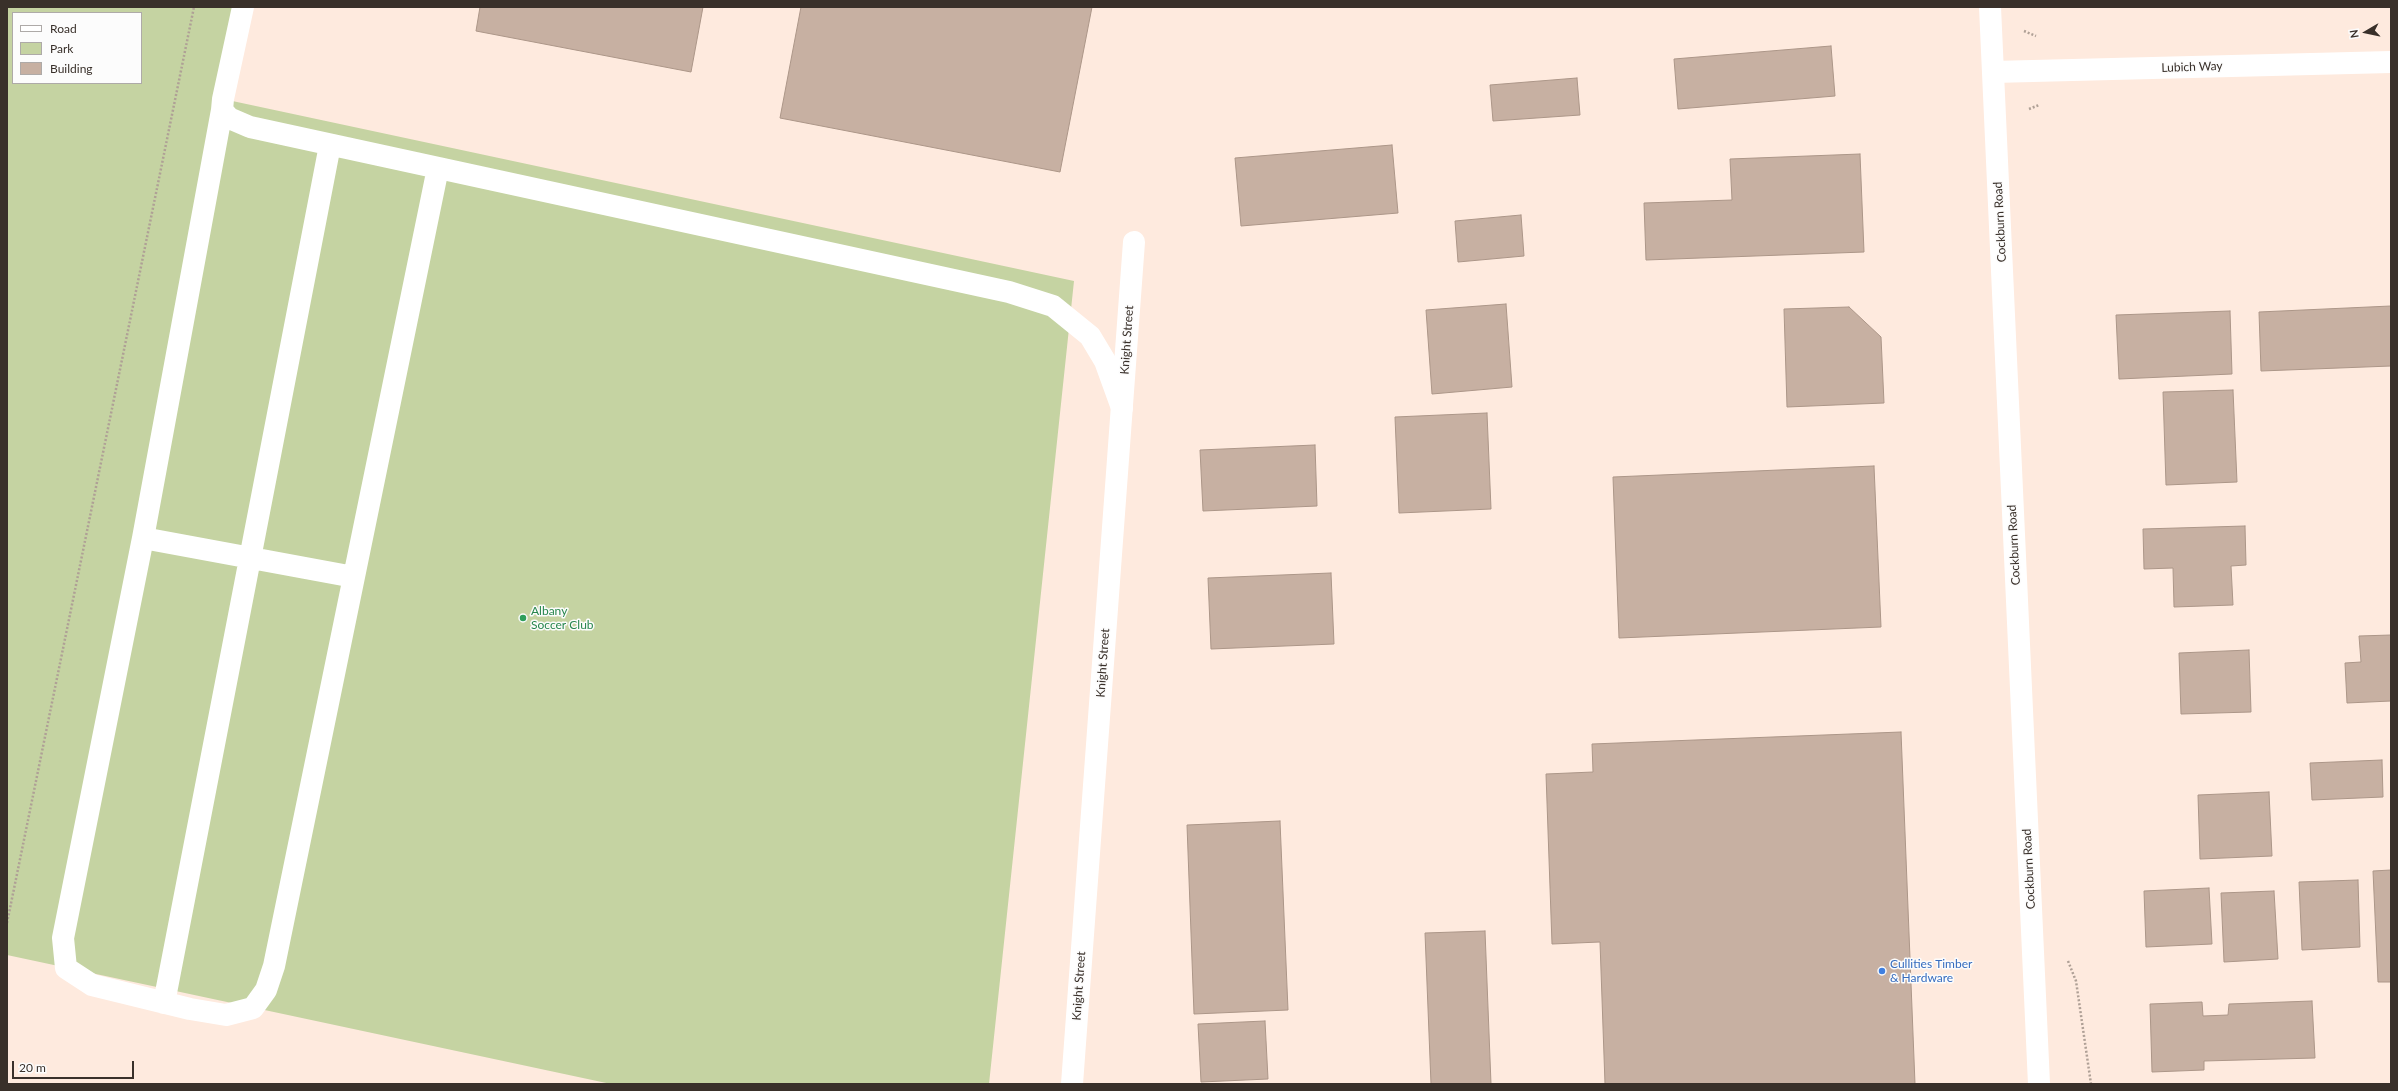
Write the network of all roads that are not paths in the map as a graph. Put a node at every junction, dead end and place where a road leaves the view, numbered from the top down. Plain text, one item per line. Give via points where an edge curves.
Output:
1 (243, 7) edge
2 (1990, 7) edge
3 (2391, 62) edge
4 (1993, 72) junction
5 (222, 110) junction
6 (330, 145) junction
7 (438, 168) junction
8 (1134, 242) dead end
9 (1122, 408) junction
10 (144, 538) junction
11 (251, 558) junction
12 (354, 577) junction
13 (164, 1003) junction
14 (1072, 1084) edge
15 (2039, 1084) edge

1 - 5 street
2 - 4 street, Cockburn Road
3 - 4 street, Lubich Way
4 - 15 street, Cockburn Road
5 - 6 street via 229,118 250,127
5 - 10 street
6 - 7 street
6 - 11 street
7 - 9 street via 1009,292 1053,306 1090,336 1105,361
7 - 12 street
8 - 9 street, Knight Street
9 - 14 street, Knight Street
10 - 11 street
10 - 13 street via 63,938 66,968 92,985
11 - 12 street
11 - 13 street
12 - 13 street via 274,966 266,990 253,1008 226,1015

